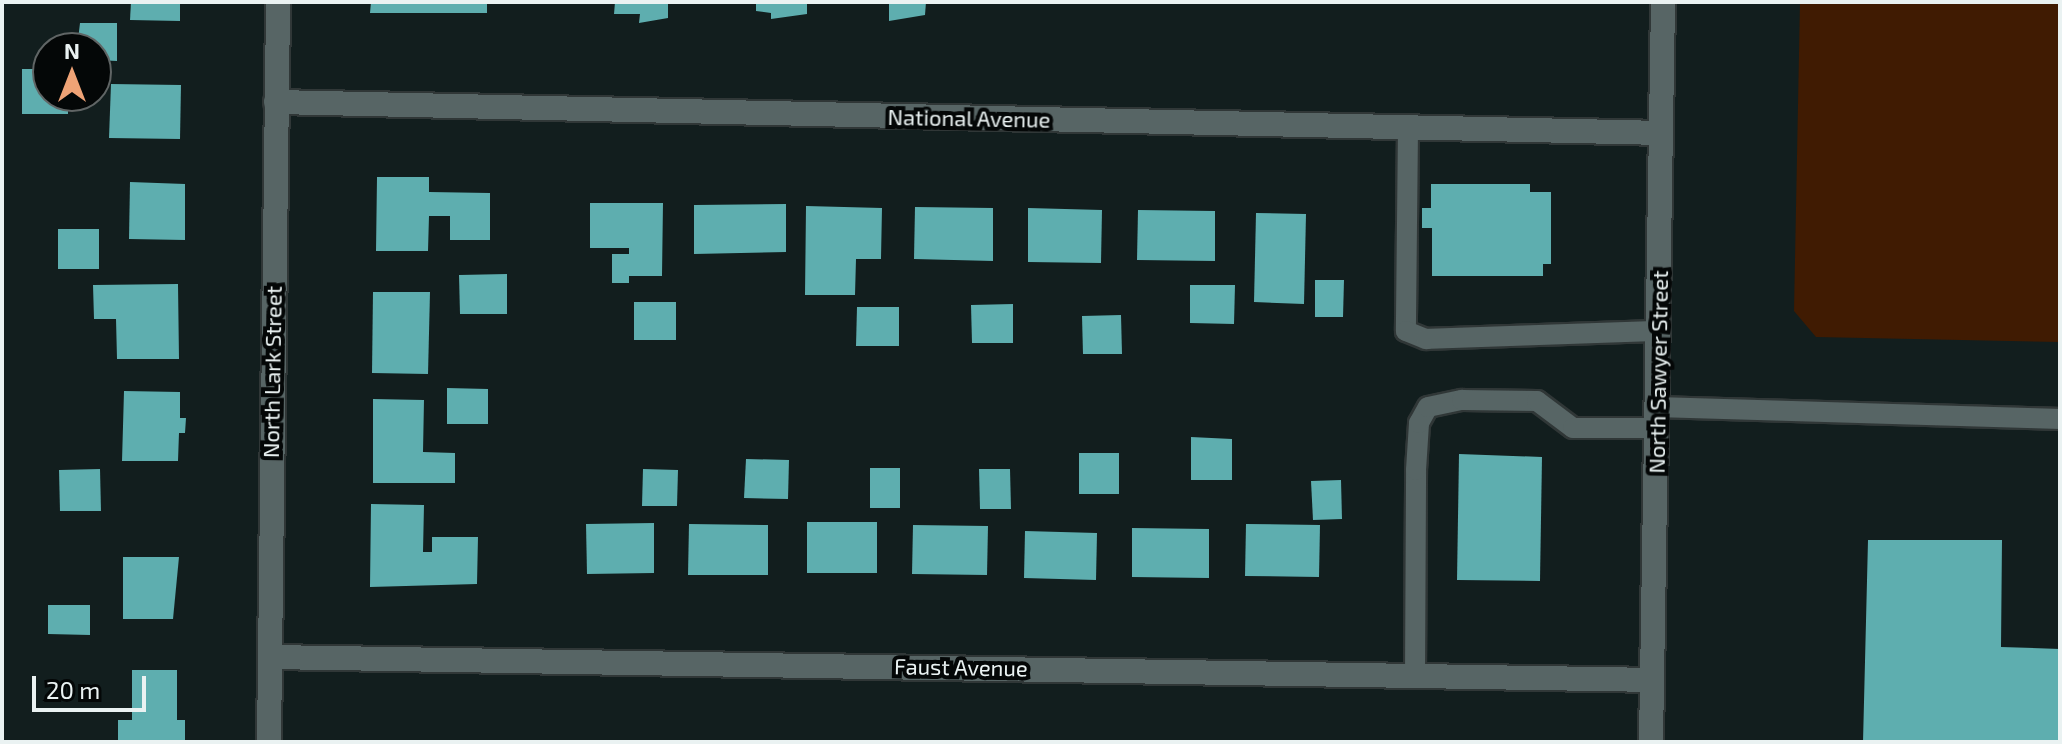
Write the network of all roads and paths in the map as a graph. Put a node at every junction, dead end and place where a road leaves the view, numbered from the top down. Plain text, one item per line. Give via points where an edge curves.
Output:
1 (278, 2) edge
2 (1663, 2) edge
3 (276, 102) junction
4 (1408, 128) junction
5 (1661, 133) junction
6 (1659, 331) junction
7 (1658, 418) junction
8 (2060, 419) edge
9 (270, 657) junction
10 (1415, 676) junction
11 (1651, 680) junction
12 (269, 742) edge
13 (1651, 742) edge

1 - 3 street, North Lark Street
2 - 5 street, North Sawyer Street
3 - 4 street, National Avenue
3 - 9 street, North Lark Street
4 - 5 street, National Avenue
4 - 6 lane via 1406,331 1426,339
5 - 6 street, North Sawyer Street
6 - 7 street, North Sawyer Street
7 - 8 lane
7 - 10 lane via 1573,428 1537,401 1462,400 1428,407 1419,423 1416,470
7 - 11 street, North Sawyer Street
9 - 10 street, Faust Avenue
9 - 12 street, North Lark Street
10 - 11 street, Faust Avenue
11 - 13 street, North Sawyer Street

